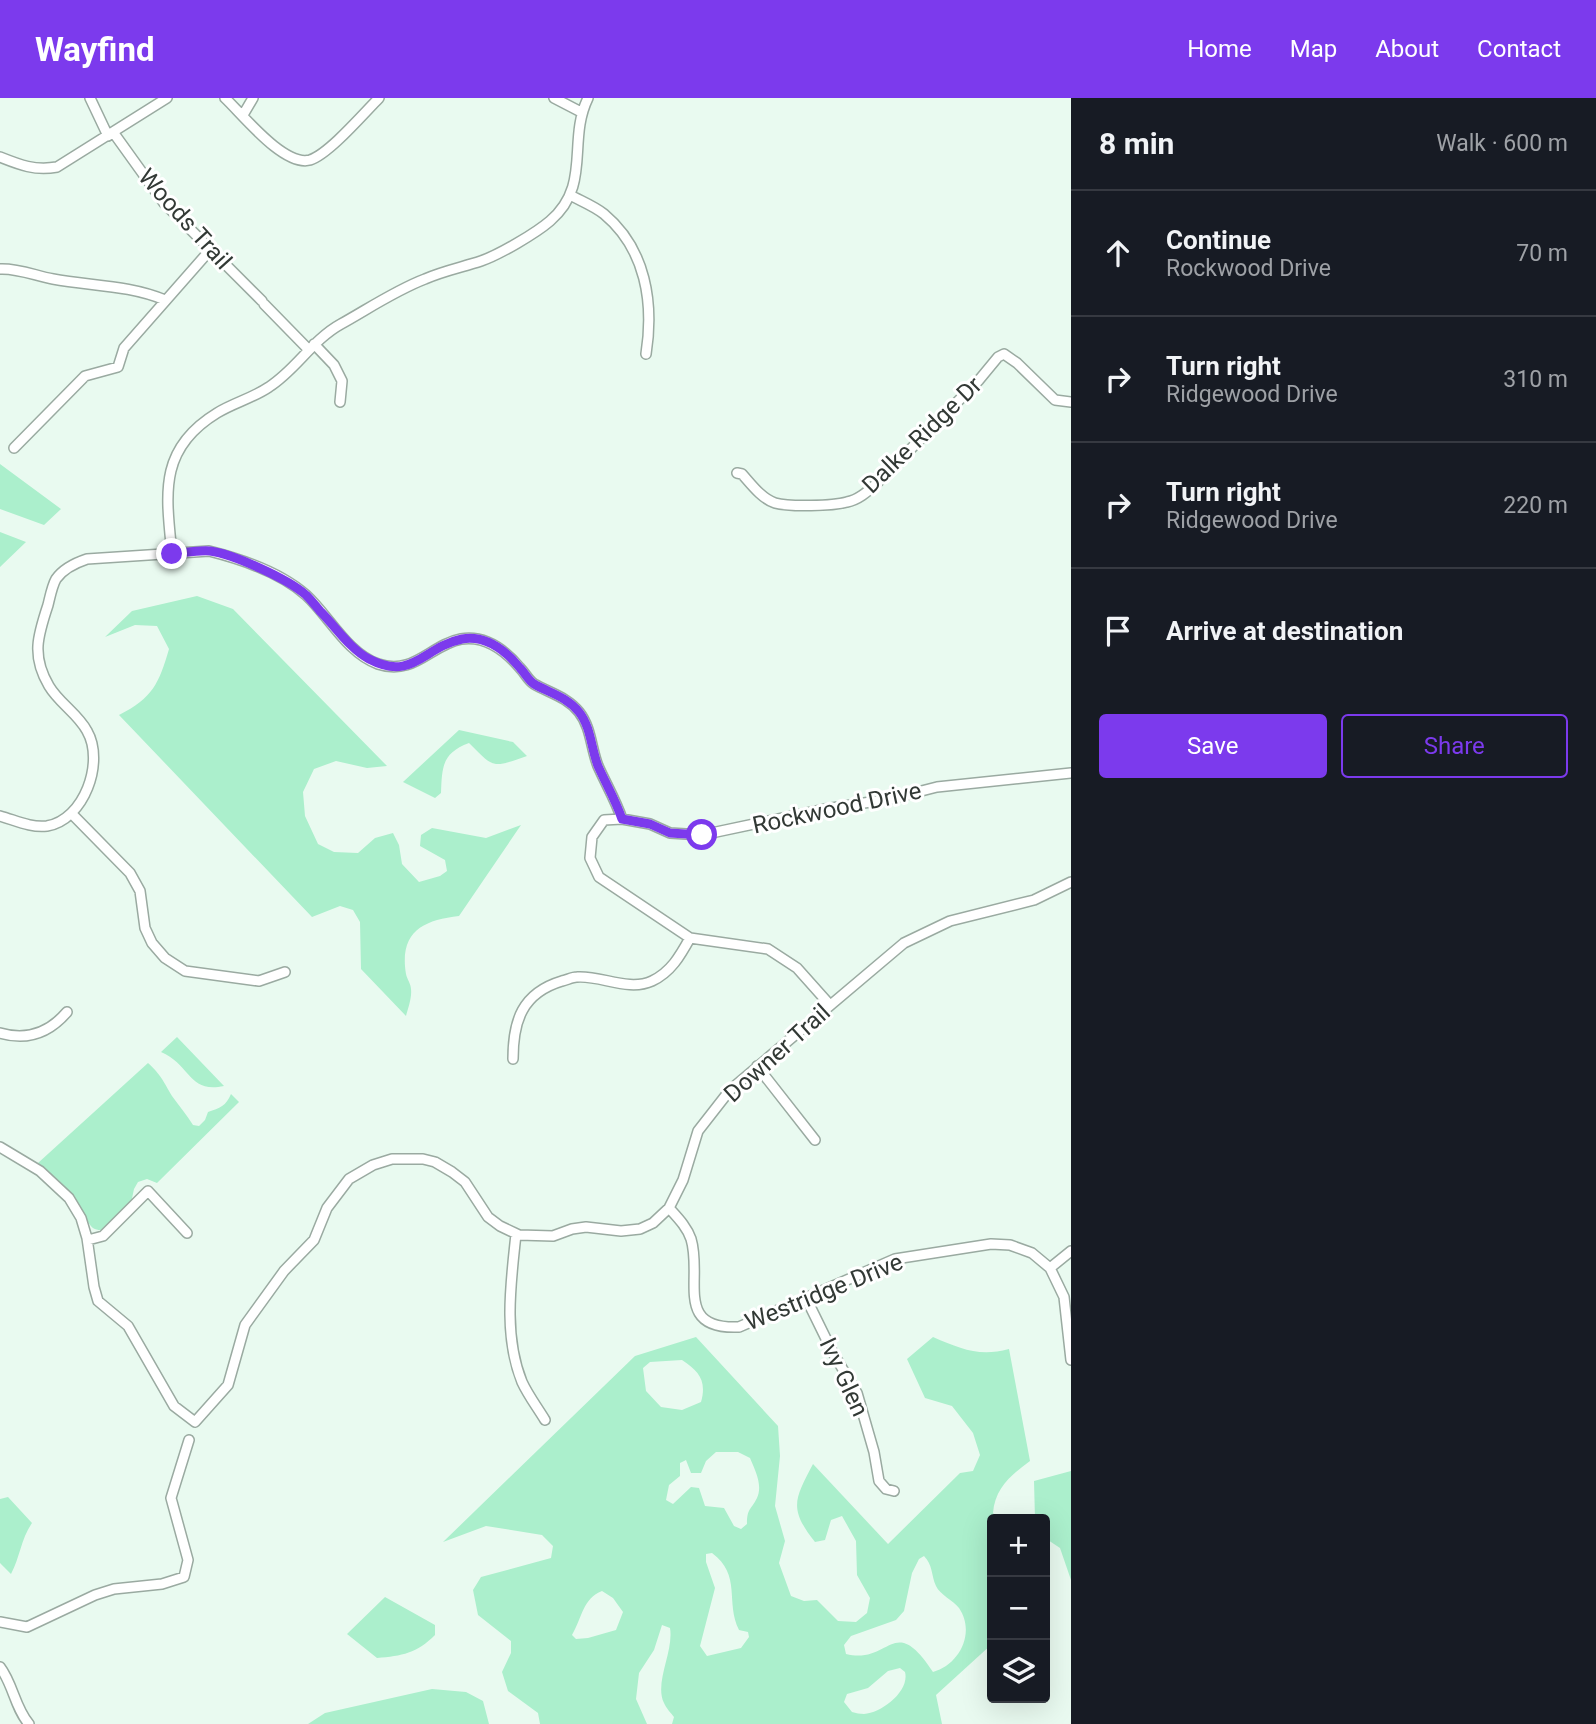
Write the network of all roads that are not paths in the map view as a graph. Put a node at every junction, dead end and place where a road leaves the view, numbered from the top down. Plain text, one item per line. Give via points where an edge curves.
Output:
1 (90, 98) edge
2 (167, 98) edge
3 (225, 98) edge
4 (253, 98) edge
5 (379, 98) edge
6 (554, 98) edge
7 (588, 98) edge
8 (581, 112) junction
9 (243, 115) junction
10 (111, 134) junction
11 (0, 158) edge
12 (570, 195) junction
13 (211, 249) junction
14 (0, 269) edge
15 (165, 300) junction
16 (311, 346) junction
17 (646, 354) dead end
18 (340, 402) dead end
19 (1071, 402) edge
20 (14, 448) dead end
21 (737, 473) dead end
22 (172, 554) junction
23 (1071, 774) edge
24 (72, 814) junction
25 (0, 816) edge
26 (622, 819) junction
27 (1071, 882) edge
28 (690, 938) junction
29 (285, 972) dead end
30 (831, 1005) junction
31 (66, 1012) dead end
32 (0, 1033) edge
33 (513, 1059) dead end
34 (757, 1066) junction
35 (815, 1140) dead end
36 (0, 1147) edge
37 (669, 1208) junction
38 (187, 1233) dead end
39 (516, 1234) junction
40 (88, 1240) junction
41 (1071, 1251) edge
42 (1050, 1268) junction
43 (806, 1298) junction
44 (1071, 1360) edge
45 (545, 1420) dead end
46 (189, 1440) dead end
47 (894, 1491) dead end
48 (0, 1622) edge
49 (0, 1667) edge
50 (29, 1724) edge

1 - 10 street, Woods Trail
2 - 10 street
3 - 9 street
4 - 9 street
5 - 9 street via 323,154 309,161 282,154
6 - 8 street
7 - 8 street
8 - 12 street via 578,169
10 - 11 street via 57,167 26,168
10 - 13 street, Woods Trail via 153,189
12 - 16 street via 550,221 513,244 485,260 425,279 337,326
12 - 17 street via 602,213 635,253 649,300
13 - 15 street
13 - 16 street, Woods Trail
14 - 15 street via 142,290
15 - 20 street via 124,348 118,367 85,376
16 - 18 street, Woods Trail via 334,365 342,380
16 - 22 street via 281,379 219,411 181,445 166,495
19 - 21 street, Dalke Ridge Dr via 1055,400 1004,354 862,496 819,505 775,503
22 - 24 street via 87,559 71,565 56,580 37,637 37,656 50,688 87,730 94,761 84,796
22 - 26 street via 209,551 286,581 306,595 361,655 379,664 415,663 444,643 465,638 483,640 503,650 531,682 566,699 579,712
23 - 26 street, Rockwood Drive via 937,786 702,835 670,833
24 - 25 street via 47,826
24 - 29 street via 130,873 140,891 145,929 165,958 185,971 260,981
26 - 28 street via 604,820 592,837 590,858 599,877
27 - 30 street, Downer Trail via 1034,900 950,921 904,943
28 - 30 street via 768,949 797,968
28 - 33 street via 675,965 650,982 625,984 578,977 544,987 520,1010
30 - 34 street, Downer Trail
31 - 32 street via 48,1030 28,1036
34 - 35 street
34 - 37 street, Downer Trail via 730,1090 698,1131
36 - 40 street via 40,1171 62,1191 81,1218
37 - 39 street, Downer Trail via 640,1229 586,1227 553,1236
37 - 43 street, Westridge Drive via 692,1241 694,1304 711,1324 739,1327
38 - 40 street via 148,1191 103,1236
39 - 40 street, Downer Trail via 488,1217 465,1182 435,1162 392,1159 349,1179 327,1208 314,1240 254,1311 228,1385 195,1422 174,1406 128,1326 98,1300
39 - 45 street via 510,1288 514,1354 523,1384
41 - 42 street
42 - 43 street, Westridge Drive via 1032,1253 991,1244 895,1259
42 - 44 street via 1064,1297
43 - 47 street, Ivy Glen via 857,1393 878,1482
46 - 48 street via 171,1498 188,1560 184,1577 95,1595 27,1627
49 - 50 street

